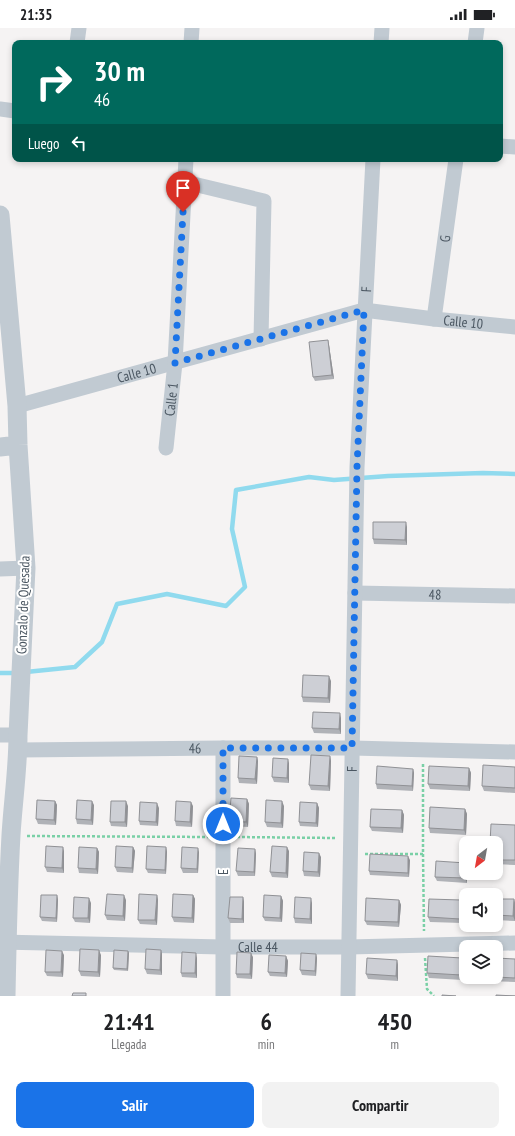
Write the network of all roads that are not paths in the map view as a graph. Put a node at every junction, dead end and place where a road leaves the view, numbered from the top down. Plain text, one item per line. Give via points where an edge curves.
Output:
1 (79, 28) edge
2 (192, 28) edge
3 (382, 28) edge
4 (477, 28) edge
5 (77, 40) edge
6 (191, 40) edge
7 (381, 40) edge
8 (475, 40) edge
9 (0, 109) edge
10 (12, 111) edge
11 (503, 146) edge
12 (515, 147) edge
13 (186, 162) edge
14 (373, 162) edge
15 (456, 162) edge
16 (185, 182) junction
17 (0, 215) edge
18 (364, 310) junction
19 (434, 319) junction
20 (515, 327) edge
21 (261, 339) junction
22 (175, 363) junction
23 (17, 406) junction
24 (9, 446) edge
25 (166, 448) dead end
26 (26, 568) junction
27 (0, 569) edge
28 (355, 593) junction
29 (515, 596) edge
30 (12, 740) edge
31 (223, 748) junction
32 (352, 748) junction
33 (515, 752) edge
34 (7, 848) edge
35 (3, 942) edge
36 (515, 943) edge
37 (223, 947) junction
38 (348, 947) junction
39 (6, 996) edge
40 (222, 996) edge
41 (348, 996) edge

1 - 5 street
2 - 6 street
3 - 7 street
4 - 8 street
9 - 10 street
11 - 12 street
13 - 16 street, Calle 1
14 - 18 street, F
15 - 19 street, G
16 - 21 street via 264,201
16 - 22 street, Calle 1
17 - 23 street, Gonzalo de Quesada
18 - 19 street, Calle 10
18 - 21 street, Calle 10
18 - 28 street, F via 357,467
19 - 20 street, Calle 10
21 - 22 street, Calle 10
22 - 23 street, Calle 10
22 - 25 street, Calle 1
23 - 24 street, Gonzalo de Quesada
24 - 26 street, Gonzalo de Quesada
26 - 27 street
26 - 30 street, Gonzalo de Quesada
28 - 29 street, 48
28 - 32 street, F
30 - 31 street, 46
30 - 34 street, Gonzalo de Quesada
31 - 32 street, 46
31 - 37 street, E
32 - 33 street, 46
32 - 38 street, F
34 - 35 street, Gonzalo de Quesada
35 - 37 street, Calle 44
35 - 39 street, Gonzalo de Quesada
36 - 38 street, Calle 44
37 - 38 street, Calle 44
37 - 40 street, E
38 - 41 street, F

